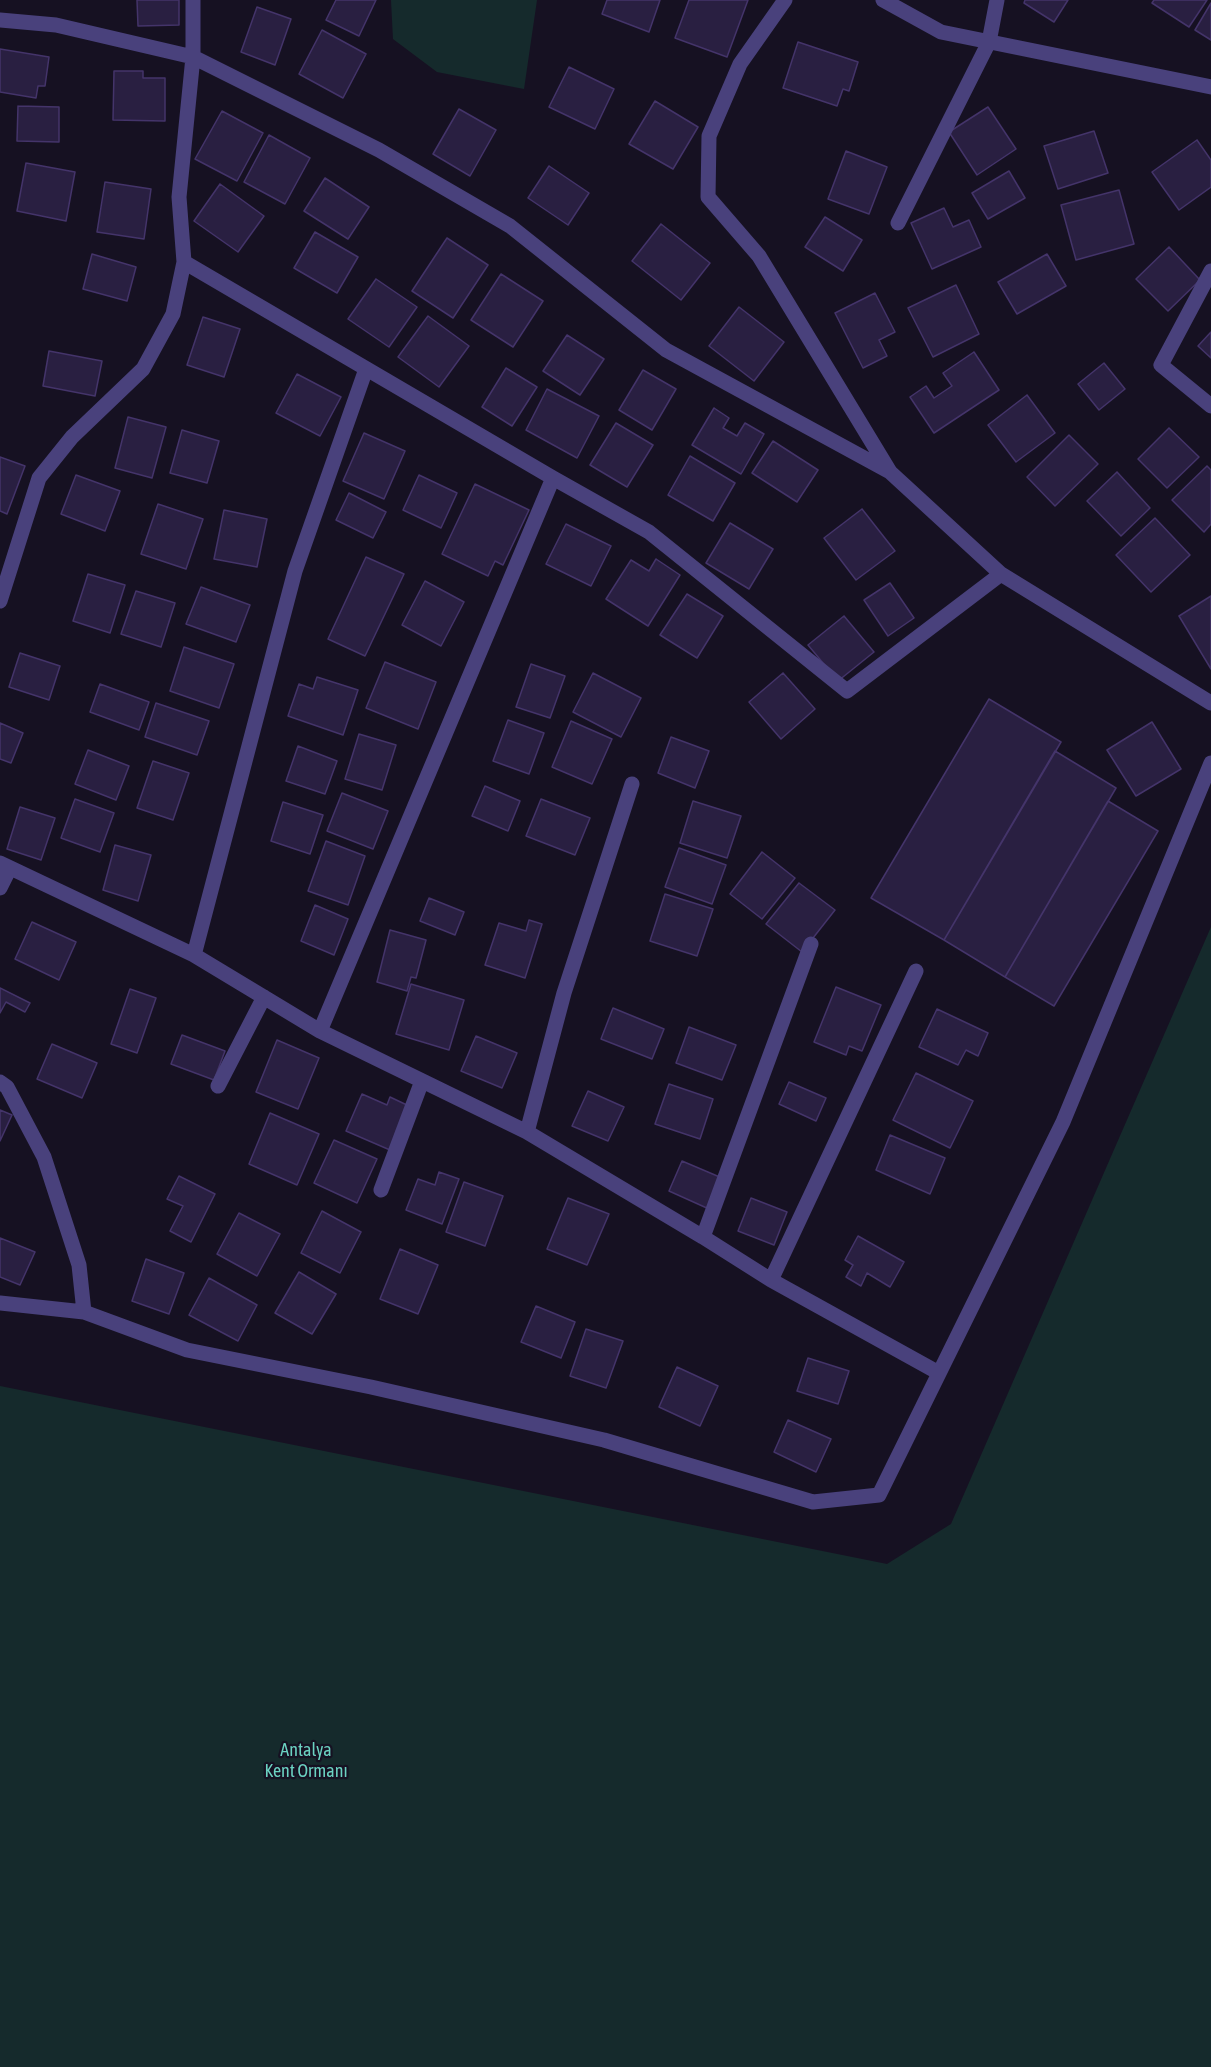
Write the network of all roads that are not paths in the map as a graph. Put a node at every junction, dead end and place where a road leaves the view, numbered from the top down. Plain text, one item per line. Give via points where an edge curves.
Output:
1 (194, 0) edge
2 (785, 0) edge
3 (883, 0) edge
4 (997, 0) edge
5 (0, 20) edge
6 (989, 42) junction
7 (193, 57) junction
8 (1211, 87) edge
9 (898, 223) dead end
10 (184, 262) junction
11 (1211, 271) edge
12 (366, 369) junction
13 (1211, 406) edge
14 (890, 472) junction
15 (553, 478) junction
16 (1001, 574) junction
17 (0, 601) edge
18 (1211, 703) edge
19 (1211, 763) edge
20 (633, 784) dead end
21 (5, 866) edge
22 (0, 888) edge
23 (812, 944) dead end
24 (194, 955) junction
25 (916, 971) dead end
26 (264, 998) junction
27 (320, 1031) junction
28 (422, 1081) junction
29 (0, 1082) edge
30 (218, 1086) dead end
31 (527, 1132) junction
32 (381, 1190) dead end
33 (703, 1237) junction
34 (771, 1280) junction
35 (0, 1303) edge
36 (84, 1312) junction
37 (939, 1373) junction

1 - 7 street
2 - 14 street via 740,64 709,136 708,197 759,256
3 - 6 street via 941,32
4 - 6 street
5 - 7 street via 56,25
6 - 8 street
6 - 9 street
7 - 10 street via 179,196
7 - 14 street via 379,150 510,226 666,350
10 - 12 street
10 - 17 street via 172,314 143,369 72,436 39,478
11 - 13 street via 1161,365
12 - 15 street
12 - 24 street via 295,571
14 - 16 street
15 - 16 street via 649,532 847,691
15 - 27 street
16 - 18 street
19 - 37 street via 1063,1122
20 - 31 street via 564,993
21 - 22 street
21 - 24 street
23 - 33 street
24 - 26 street
25 - 34 street
26 - 27 street
26 - 30 street
27 - 28 street
28 - 31 street
28 - 32 street
29 - 36 street via 7,1087 44,1157 79,1265
31 - 33 street
33 - 34 street
34 - 37 street
35 - 36 street
36 - 37 street via 187,1350 604,1440 813,1502 879,1496

